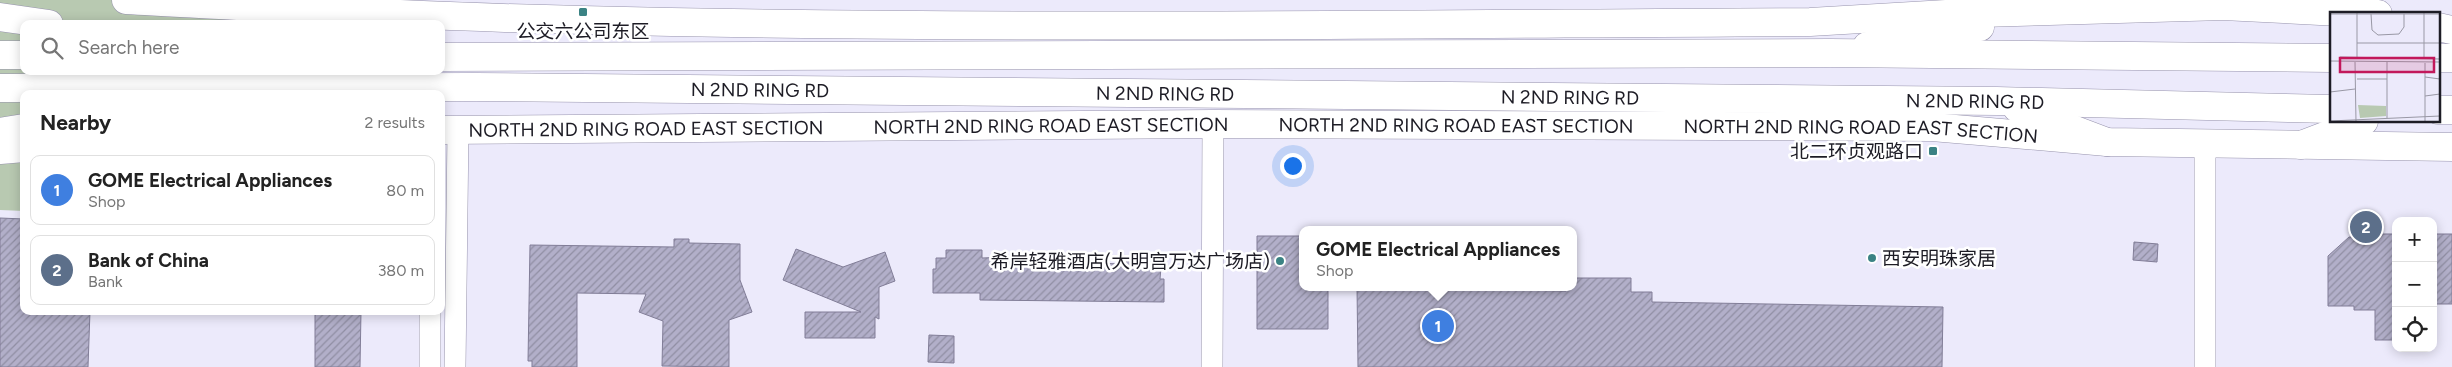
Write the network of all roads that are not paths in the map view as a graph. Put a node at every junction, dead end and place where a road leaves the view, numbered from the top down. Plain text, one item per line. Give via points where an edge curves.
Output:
1 (126, 0) edge
2 (2223, 3) edge
3 (2182, 4) edge
4 (441, 8) edge
5 (2070, 11) junction
6 (2340, 12) edge
7 (0, 17) edge
8 (21, 20) edge
9 (1830, 53) junction
10 (20, 55) edge
11 (0, 56) edge
12 (445, 57) edge
13 (2330, 58) edge
14 (476, 87) junction
15 (0, 88) edge
16 (445, 93) edge
17 (1997, 100) junction
18 (2330, 109) edge
19 (2361, 122) edge
20 (1213, 124) junction
21 (20, 129) edge
22 (450, 130) edge
23 (0, 132) edge
24 (2107, 142) junction
25 (2205, 144) junction
26 (2301, 145) junction
27 (2452, 147) edge
28 (20, 148) edge
29 (0, 150) edge
30 (430, 315) edge
31 (430, 367) edge
32 (455, 367) edge
33 (1212, 367) edge
34 (2205, 367) edge

1 - 4 main road
2 - 3 main road
2 - 6 main road
3 - 5 main road
4 - 5 main road via 584,20 963,25 1810,22
5 - 9 main road
7 - 8 main road
9 - 12 main road, N 2ND RING RD
9 - 13 main road, N 2ND RING RD
10 - 11 main road
14 - 15 main road, N 2ND RING RD
14 - 16 main road
14 - 17 main road, N 2ND RING RD
17 - 18 main road, N 2ND RING RD
17 - 24 main road
19 - 26 main road
20 - 22 main road, NORTH 2ND RING ROAD EAST SECTION
20 - 24 main road, NORTH 2ND RING ROAD EAST SECTION via 1932,127
20 - 33 street
21 - 23 main road
22 - 32 street
24 - 25 main road, NORTH 2ND RING ROAD EAST SECTION
25 - 26 main road, NORTH 2ND RING ROAD EAST SECTION
25 - 34 street
26 - 27 main road, NORTH 2ND RING ROAD EAST SECTION
28 - 29 main road
30 - 31 street

